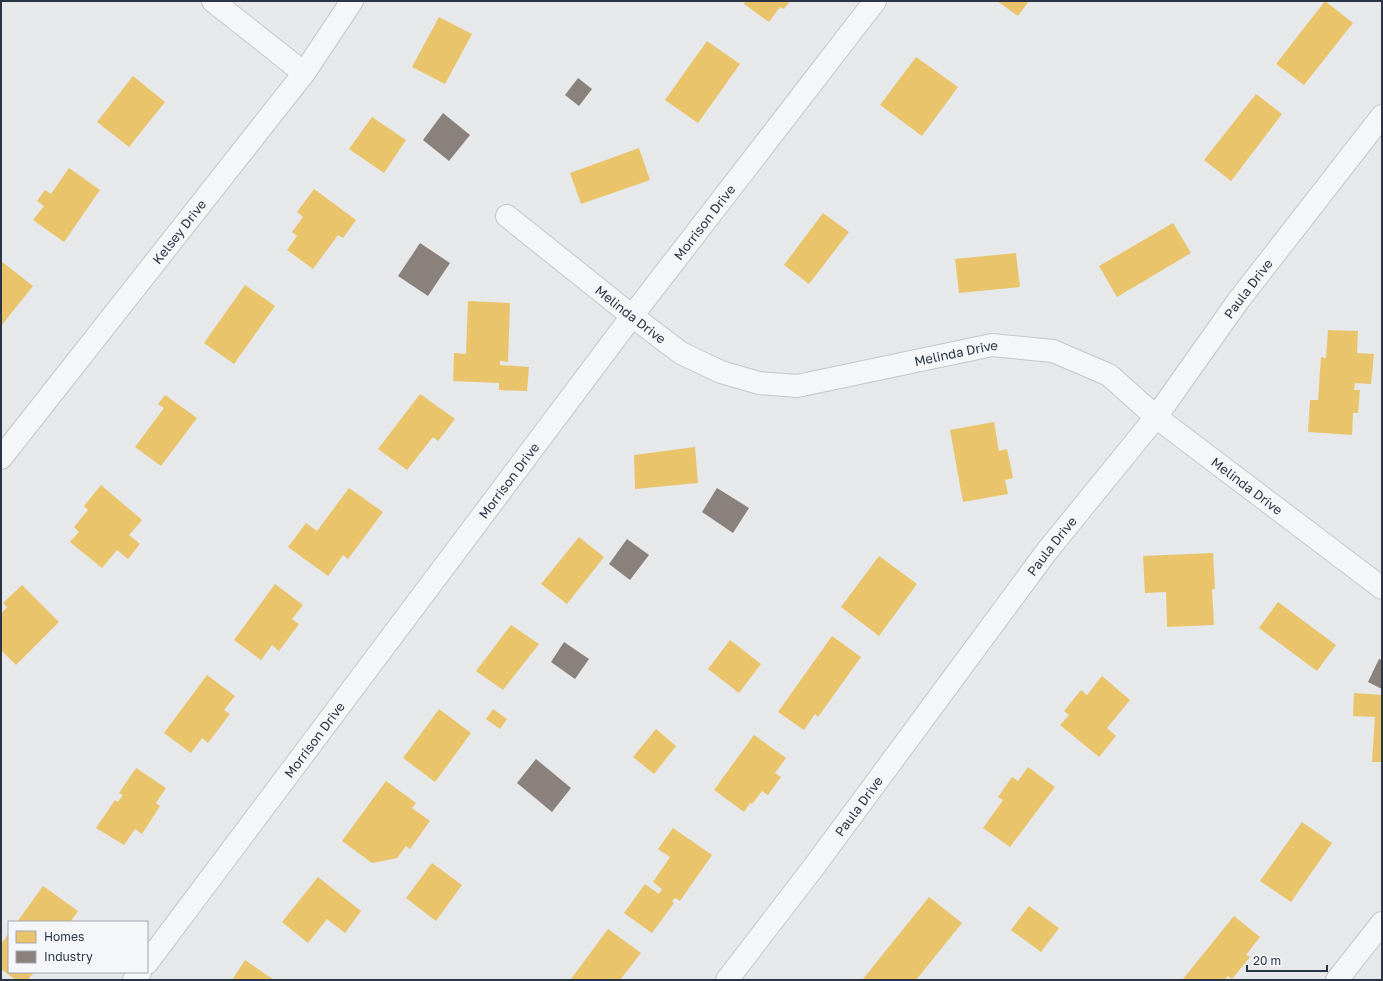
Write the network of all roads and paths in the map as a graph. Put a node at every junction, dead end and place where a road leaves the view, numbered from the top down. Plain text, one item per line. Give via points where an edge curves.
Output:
1 (214, 1) edge
2 (352, 1) edge
3 (875, 1) edge
4 (304, 73) junction
5 (1382, 116) edge
6 (508, 216) dead end
7 (632, 316) junction
8 (1156, 417) junction
9 (1, 458) edge
10 (1382, 588) edge
11 (1382, 923) edge
12 (148, 962) edge
13 (727, 980) edge
14 (1337, 980) edge

1 - 4 street
2 - 4 street, Kelsey Drive
3 - 7 street, Morrison Drive
4 - 9 street, Kelsey Drive
5 - 8 street, Paula Drive via 1238,301
6 - 7 street, Melinda Drive
7 - 8 street, Melinda Drive via 681,353 721,372 759,383 797,386 992,345 1053,351 1109,375
7 - 12 street, Morrison Drive
8 - 10 street, Melinda Drive
8 - 13 street, Paula Drive via 1047,551
11 - 14 street

